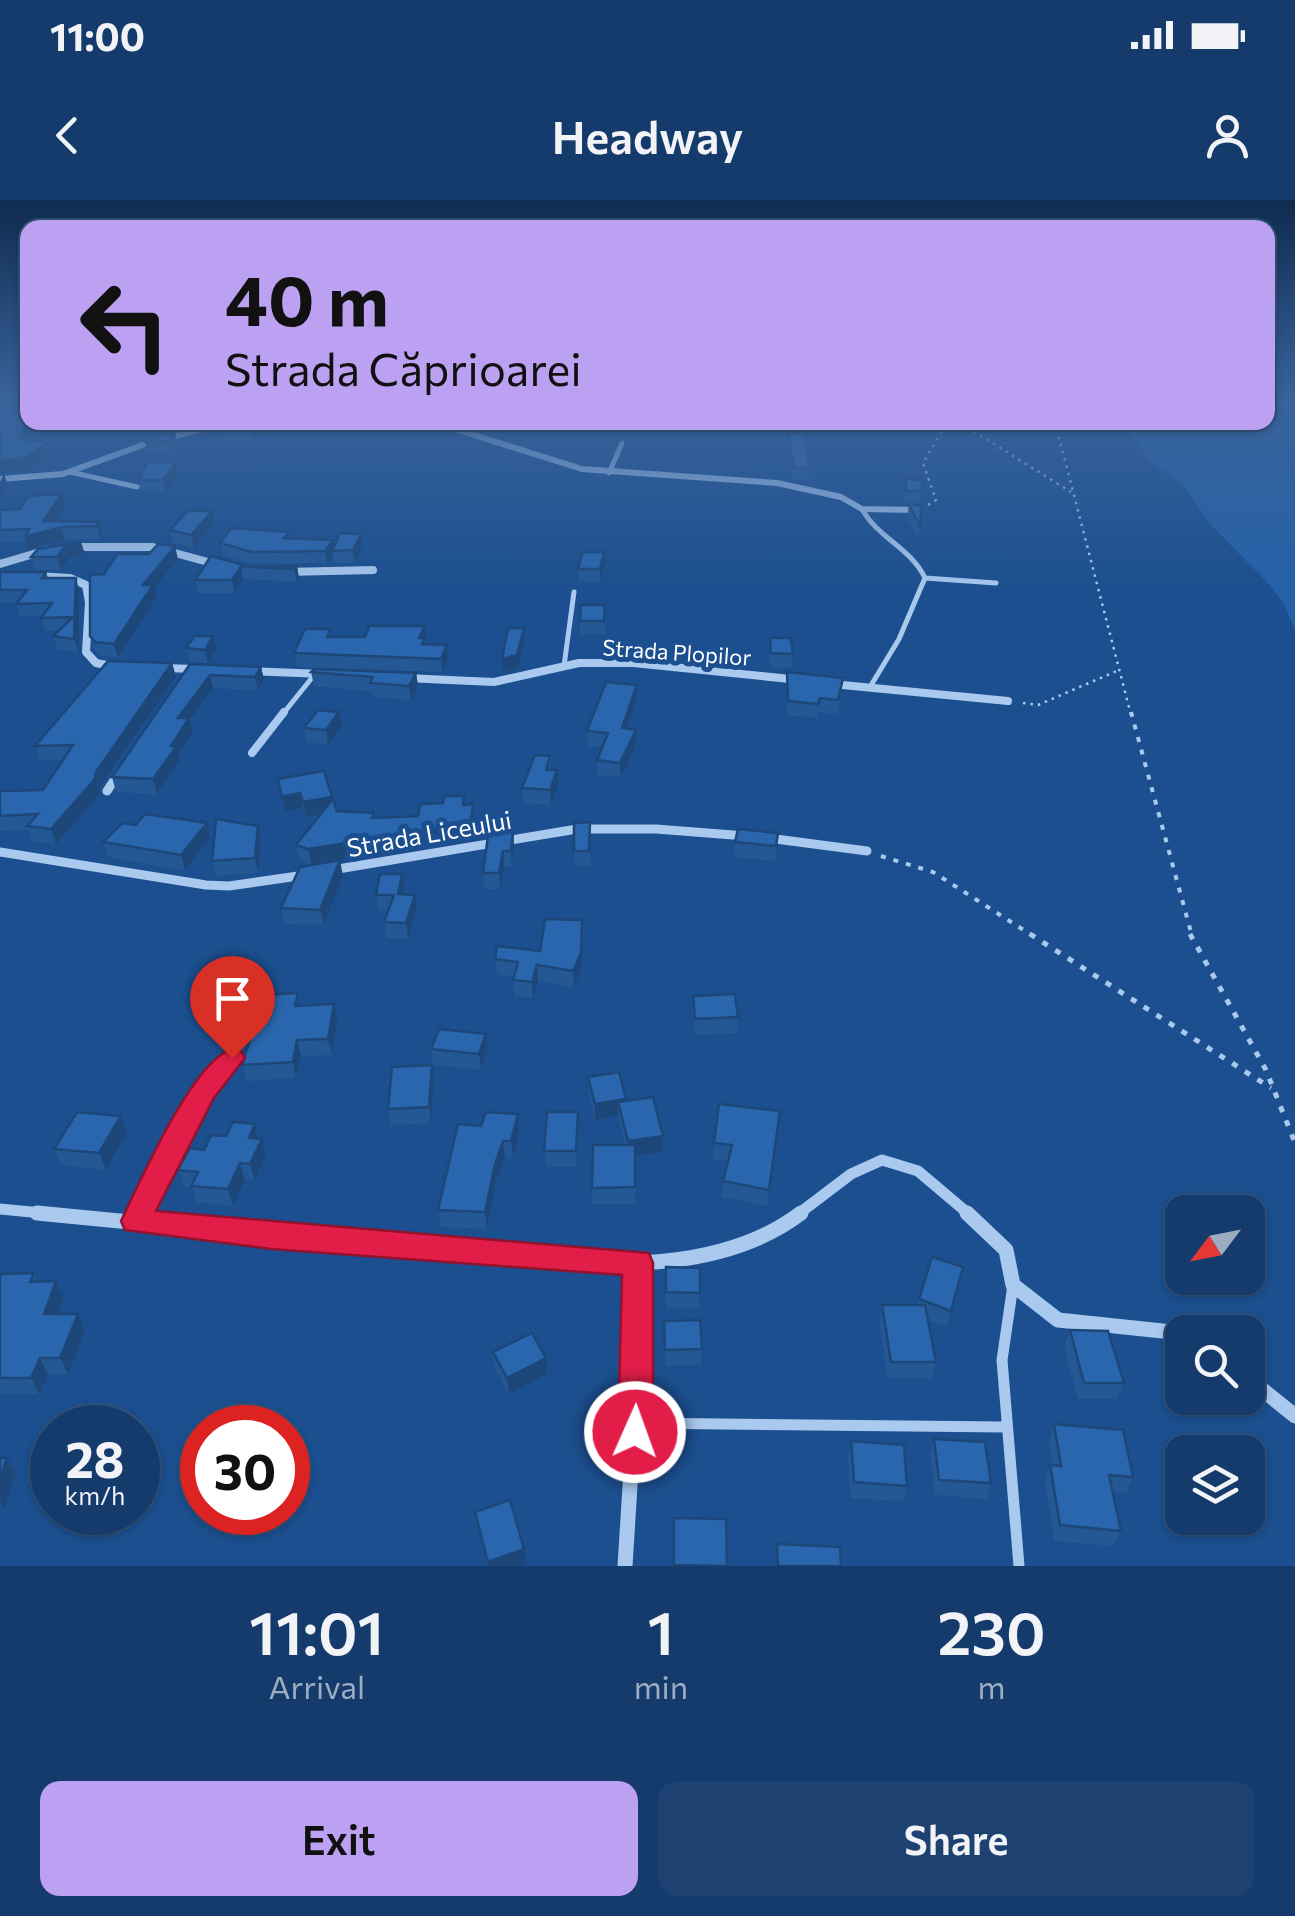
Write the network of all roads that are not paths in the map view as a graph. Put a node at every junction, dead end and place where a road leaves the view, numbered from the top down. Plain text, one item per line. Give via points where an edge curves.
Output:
1 (96, 463) edge
2 (562, 463) edge
3 (613, 463) edge
4 (70, 472) junction
5 (609, 473) junction
6 (0, 479) edge
7 (136, 487) edge
8 (862, 510) junction
9 (920, 510) edge
10 (0, 564) edge
11 (227, 568) edge
12 (373, 570) dead end
13 (280, 572) edge
14 (22, 576) edge
15 (925, 578) junction
16 (996, 584) dead end
17 (574, 592) dead end
18 (564, 666) junction
19 (129, 668) edge
20 (144, 668) edge
21 (212, 669) edge
22 (244, 671) edge
23 (315, 674) junction
24 (332, 674) edge
25 (386, 677) edge
26 (870, 687) junction
27 (1008, 701) road end
28 (252, 753) dead end
29 (122, 767) edge
30 (108, 791) dead end
31 (867, 851) road end
32 (0, 852) edge
33 (232, 1058) dead end
34 (0, 1209) edge
35 (136, 1221) junction
36 (638, 1263) junction
37 (1014, 1285) junction
38 (1165, 1331) edge
39 (1265, 1392) edge
40 (1295, 1416) edge
41 (636, 1422) junction
42 (1004, 1427) junction
43 (625, 1566) edge
44 (1019, 1566) edge

1 - 4 street
2 - 5 street
3 - 5 lane
4 - 6 street
4 - 7 lane
5 - 8 street via 786,487 851,500
8 - 9 street
8 - 15 lane via 869,526 920,565
10 - 11 street via 66,547 139,546
12 - 13 street
14 - 19 street via 70,578 86,586 86,652 96,664
15 - 16 lane
15 - 26 lane
17 - 18 lane
18 - 25 street, Strada Plopilor via 494,682
18 - 26 street, Strada Plopilor via 633,663
20 - 21 street via 187,674
22 - 23 street
23 - 24 street
23 - 28 lane
26 - 27 street, Strada Plopilor
29 - 30 street
31 - 32 street, Strada Liceului via 706,832 577,830 229,886 114,874
33 - 35 lane via 196,1105
34 - 35 street
35 - 36 street
36 - 37 street via 731,1249 786,1224 850,1174 882,1160 918,1171 973,1218 1006,1250
36 - 41 street
37 - 38 street via 1058,1320
37 - 42 lane via 1004,1336
39 - 40 street
41 - 42 lane
41 - 43 street
42 - 44 lane

